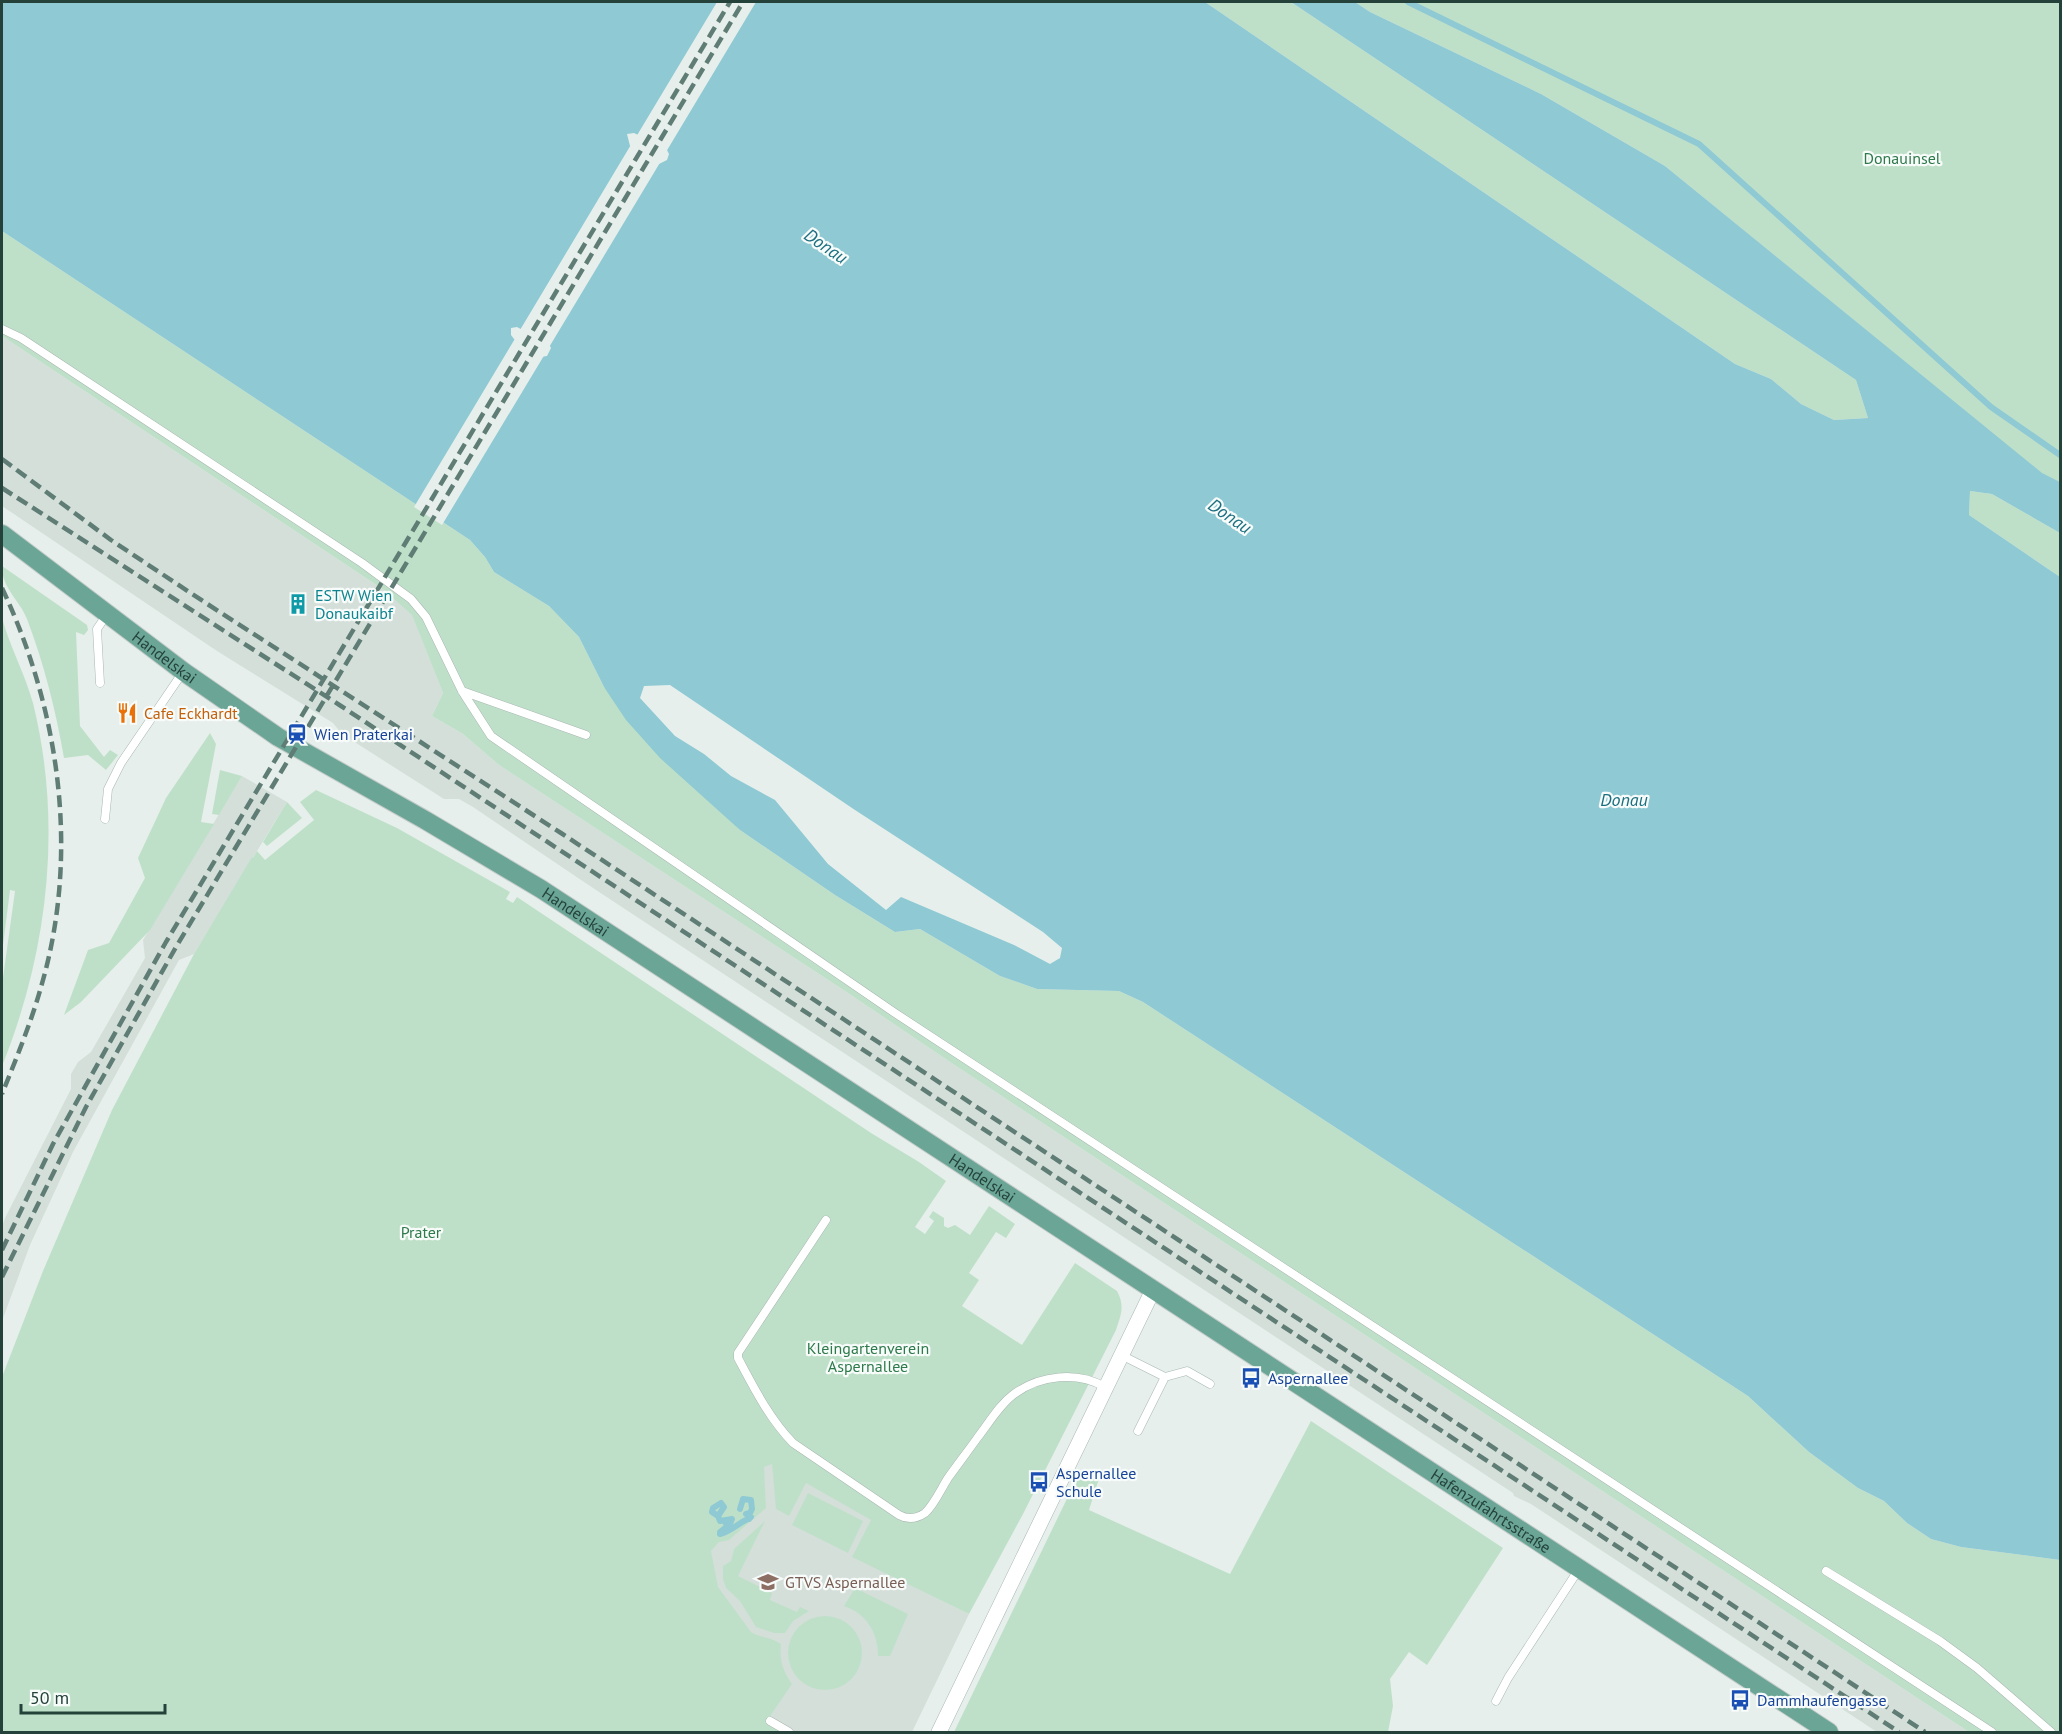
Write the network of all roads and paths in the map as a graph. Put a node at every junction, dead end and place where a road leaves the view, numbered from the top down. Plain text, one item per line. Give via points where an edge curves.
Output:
1 (2, 329) edge
2 (2, 534) edge
3 (108, 614) junction
4 (184, 672) junction
5 (100, 683) dead end
6 (462, 691) junction
7 (586, 735) dead end
8 (105, 819) dead end
9 (826, 1221) dead end
10 (1154, 1290) junction
11 (1121, 1355) junction
12 (1165, 1377) junction
13 (1210, 1384) dead end
14 (1105, 1387) junction
15 (1138, 1431) dead end
16 (1579, 1569) junction
17 (1826, 1571) dead end
18 (1496, 1701) dead end
19 (770, 1721) dead end
20 (1825, 1731) edge
21 (789, 1732) edge
22 (939, 1732) edge
23 (1992, 1732) edge
24 (2051, 1732) edge

1 - 6 lane via 362,563 411,599 426,617
2 - 3 main road, Handelskai
3 - 4 main road, Handelskai
3 - 5 lane via 97,629
4 - 8 lane via 121,763 108,789
4 - 10 main road, Handelskai via 278,737 541,889
6 - 7 lane
6 - 23 lane via 491,736 885,1007
9 - 14 lane via 738,1358 766,1410 793,1443 899,1515 917,1517 928,1509 994,1416 1015,1394 1030,1385 1060,1377 1093,1380
10 - 11 street
10 - 16 main road, Hafenzufahrtsstraße
11 - 12 lane
11 - 14 street
12 - 13 lane via 1187,1371
12 - 15 lane
14 - 22 street
16 - 18 lane
16 - 20 main road, Hafenzufahrtsstraße
17 - 24 lane via 1940,1641
19 - 21 lane

